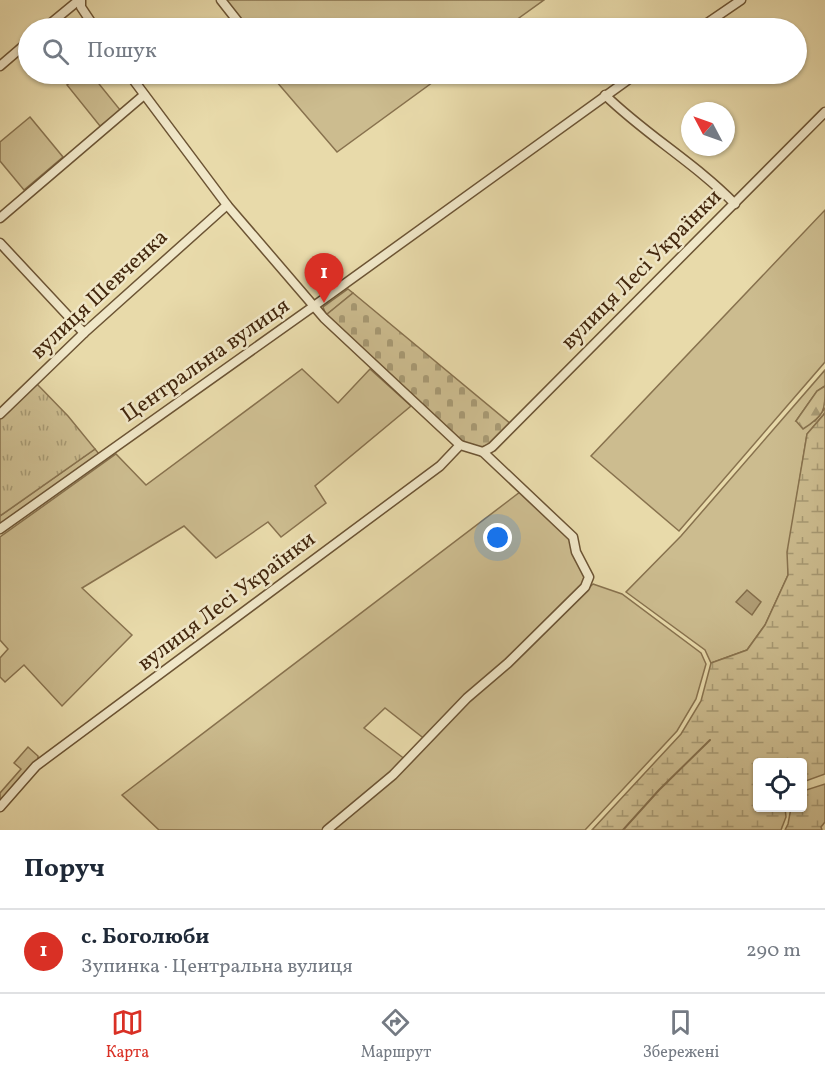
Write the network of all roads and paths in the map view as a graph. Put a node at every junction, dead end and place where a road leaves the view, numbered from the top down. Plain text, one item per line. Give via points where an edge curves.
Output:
1 (80, 0) edge
2 (221, 0) edge
3 (741, 0) edge
4 (58, 18) edge
5 (88, 18) edge
6 (235, 18) edge
7 (715, 18) edge
8 (18, 51) edge
9 (0, 66) edge
10 (136, 84) edge
11 (621, 84) edge
12 (144, 94) junction
13 (605, 95) junction
14 (825, 112) edge
15 (735, 204) junction
16 (227, 205) junction
17 (0, 218) edge
18 (0, 243) edge
19 (314, 306) junction
20 (84, 333) junction
21 (0, 414) edge
22 (460, 445) junction
23 (483, 452) junction
24 (0, 529) edge
25 (0, 807) edge
26 (327, 830) edge

1 - 4 street
1 - 5 street
2 - 6 street
3 - 7 street
8 - 9 street
10 - 12 street
11 - 13 street, Центральна вулиця
12 - 16 street
12 - 17 street
13 - 15 street via 631,120 710,179
13 - 19 street, Центральна вулиця
14 - 15 street, вулиця Лесі Українки
15 - 23 street, вулиця Лесі Українки
16 - 19 street
16 - 20 street, вулиця Шевченка
18 - 20 street
19 - 22 street
19 - 24 street, Центральна вулиця
20 - 21 street, вулиця Шевченка
22 - 23 street
22 - 25 street, вулиця Лесі Українки via 440,466 36,766
23 - 26 street via 573,537 588,577 585,587 467,698 393,775

